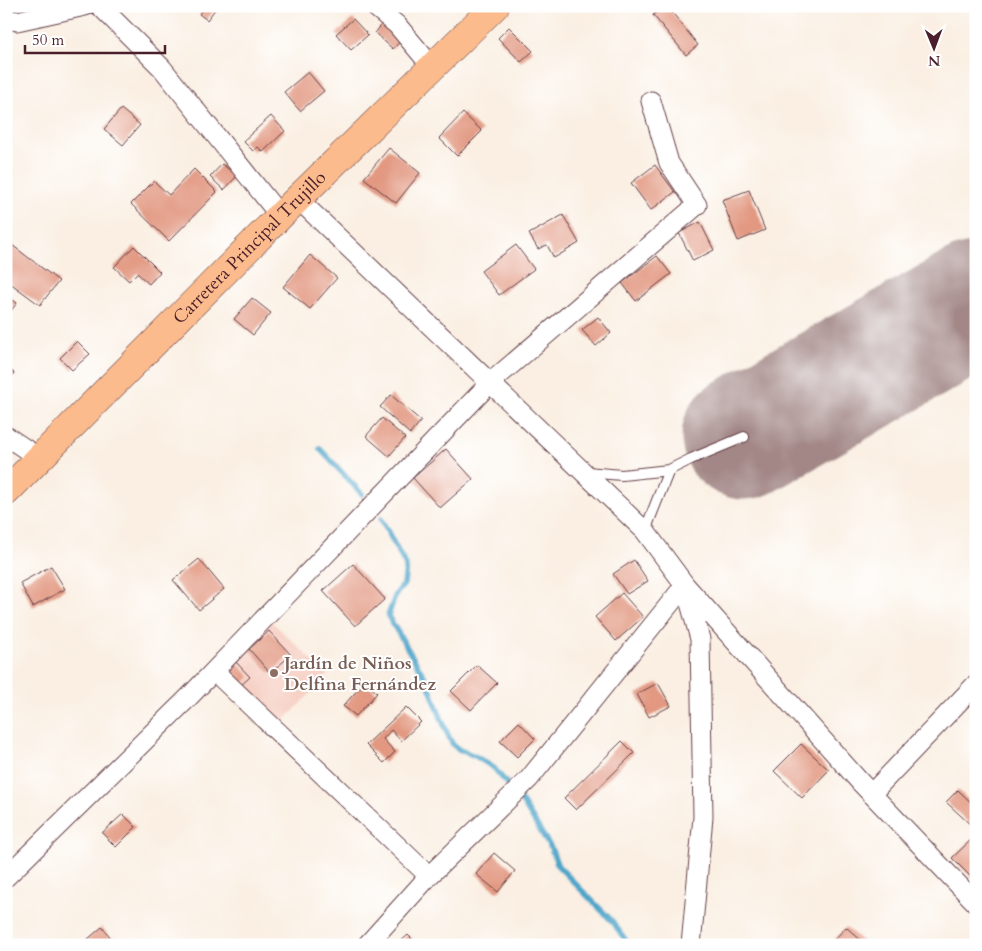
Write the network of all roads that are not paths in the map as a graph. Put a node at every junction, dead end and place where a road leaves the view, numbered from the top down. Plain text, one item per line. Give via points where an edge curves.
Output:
1 (85, 6) edge
2 (100, 6) edge
3 (374, 6) edge
4 (495, 6) edge
5 (6, 19) edge
6 (433, 68) junction
7 (651, 101) dead end
8 (290, 208) junction
9 (490, 383) junction
10 (6, 436) edge
11 (744, 438) dead end
12 (39, 458) junction
13 (669, 470) junction
14 (585, 472) junction
15 (6, 492) edge
16 (645, 531) junction
17 (685, 585) junction
18 (214, 671) junction
19 (976, 684) edge
20 (871, 794) junction
21 (429, 876) junction
22 (6, 877) edge
23 (976, 903) edge
24 (367, 945) edge
25 (691, 945) edge

1 - 5 street via 17,21
2 - 8 street via 162,68
3 - 6 street via 397,26
4 - 6 main road, Carretera Principal Trujillo
6 - 8 main road, Carretera Principal Trujillo
7 - 9 street via 668,163 697,205
8 - 9 street
8 - 12 main road, Carretera Principal Trujillo
9 - 14 street
9 - 18 street
10 - 12 street
11 - 13 lane
12 - 15 main road, Carretera Principal Trujillo
13 - 14 lane via 622,475
13 - 16 lane
14 - 16 street
16 - 17 street
17 - 20 street
17 - 21 street via 523,785
17 - 25 street via 700,639 702,807
18 - 21 street
18 - 22 street
19 - 20 street
20 - 23 street
21 - 24 street

